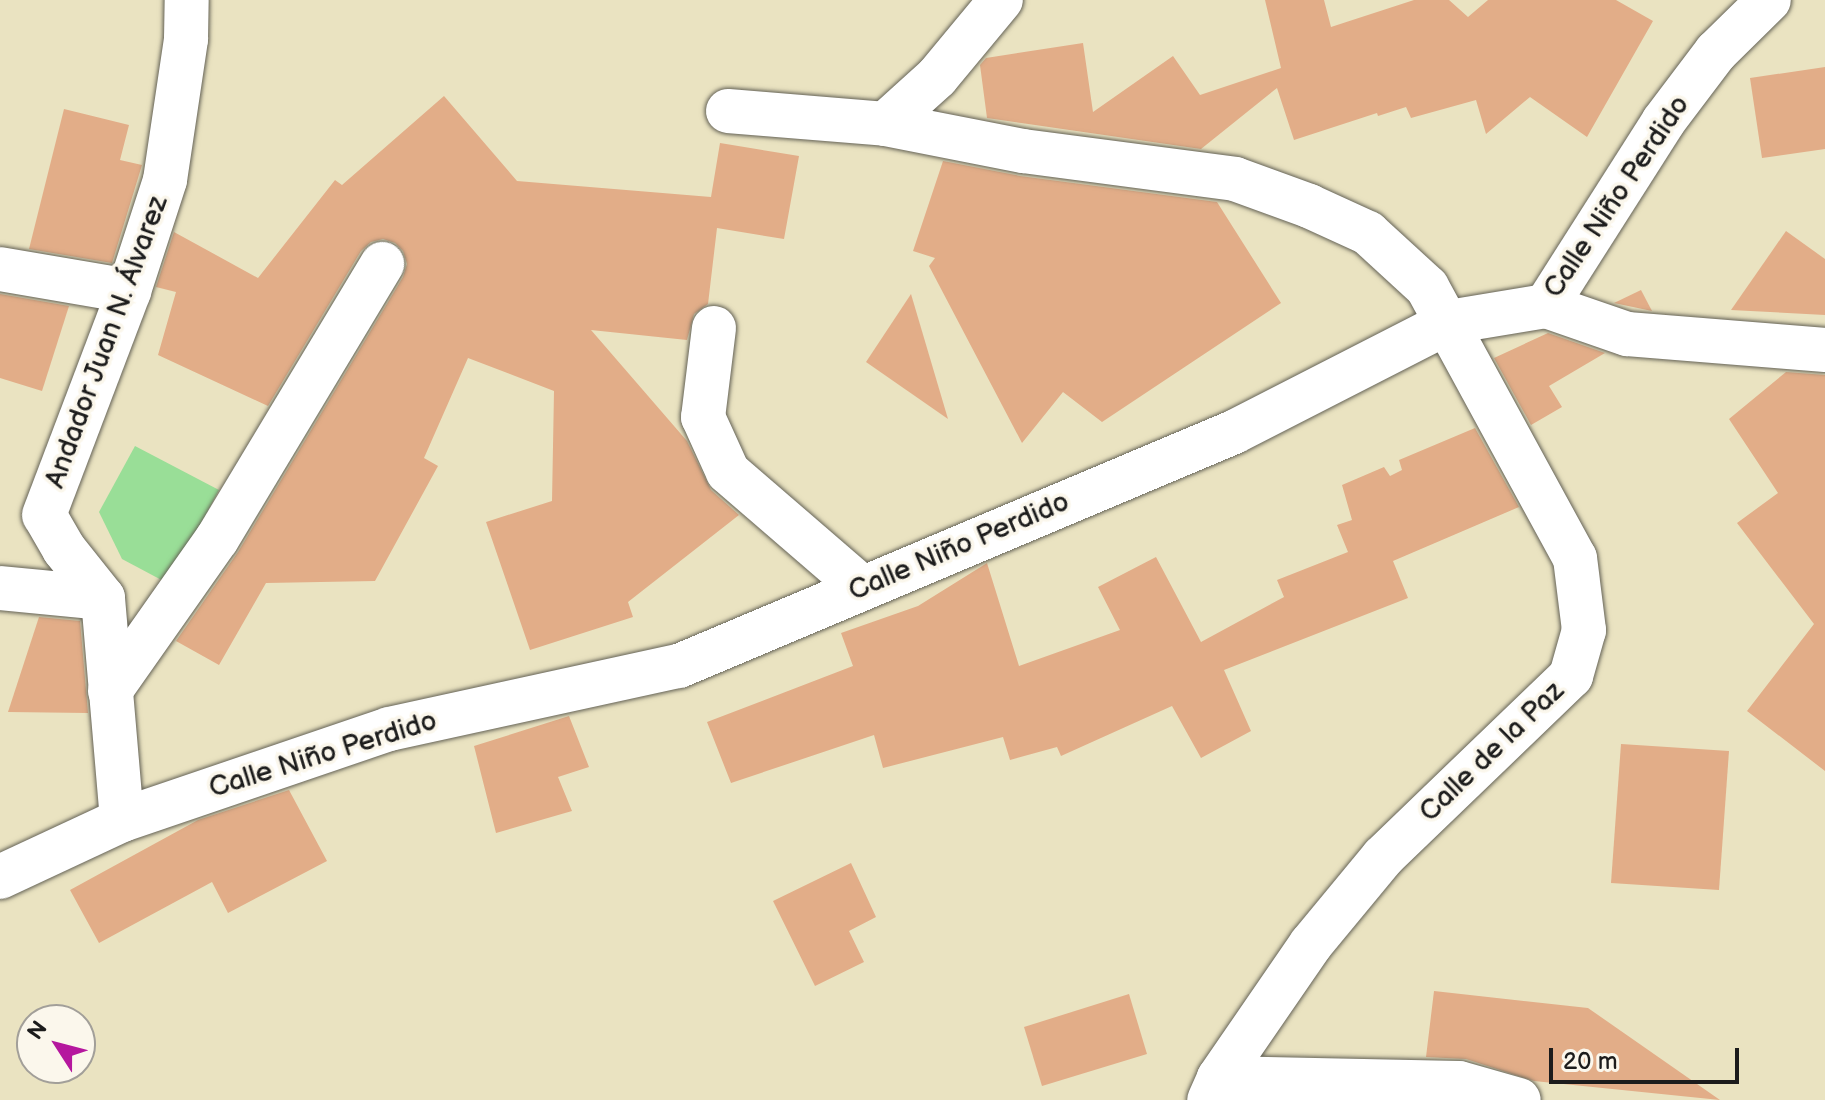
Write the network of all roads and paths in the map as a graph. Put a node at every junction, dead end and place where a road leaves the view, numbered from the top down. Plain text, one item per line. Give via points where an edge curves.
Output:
1 (187, 0) edge
2 (1001, 0) edge
3 (1769, 0) edge
4 (728, 111) dead end
5 (885, 124) junction
6 (382, 264) dead end
7 (0, 269) edge
8 (129, 291) junction
9 (1546, 306) junction
10 (1449, 322) junction
11 (714, 328) dead end
12 (1825, 350) edge
13 (861, 587) junction
14 (0, 588) edge
15 (103, 598) junction
16 (110, 691) junction
17 (122, 820) junction
18 (0, 877) edge
19 (1214, 1089) edge
20 (1519, 1100) edge

1 - 8 street, Andador Juan N. Álvarez via 165,180
2 - 5 street via 937,77
3 - 9 street, Calle Niño Perdido via 1716,52 1663,122
4 - 5 street, Calle de la Paz
5 - 10 street, Calle de la Paz via 1023,151 1235,179 1368,233 1427,287
6 - 16 street via 217,539
7 - 8 street
8 - 15 street, Andador Juan N. Álvarez via 44,515
9 - 10 street, Calle Niño Perdido
9 - 12 street via 1627,334
10 - 13 street, Calle Niño Perdido via 1234,432
10 - 19 street, Calle de la Paz via 1575,558 1584,630 1571,676 1383,857 1311,944
11 - 13 street via 703,417 728,472
13 - 17 street, Calle Niño Perdido via 679,666 389,729
14 - 15 street
15 - 16 street
16 - 17 street
17 - 18 street, Calle Niño Perdido
19 - 20 street via 1459,1083

